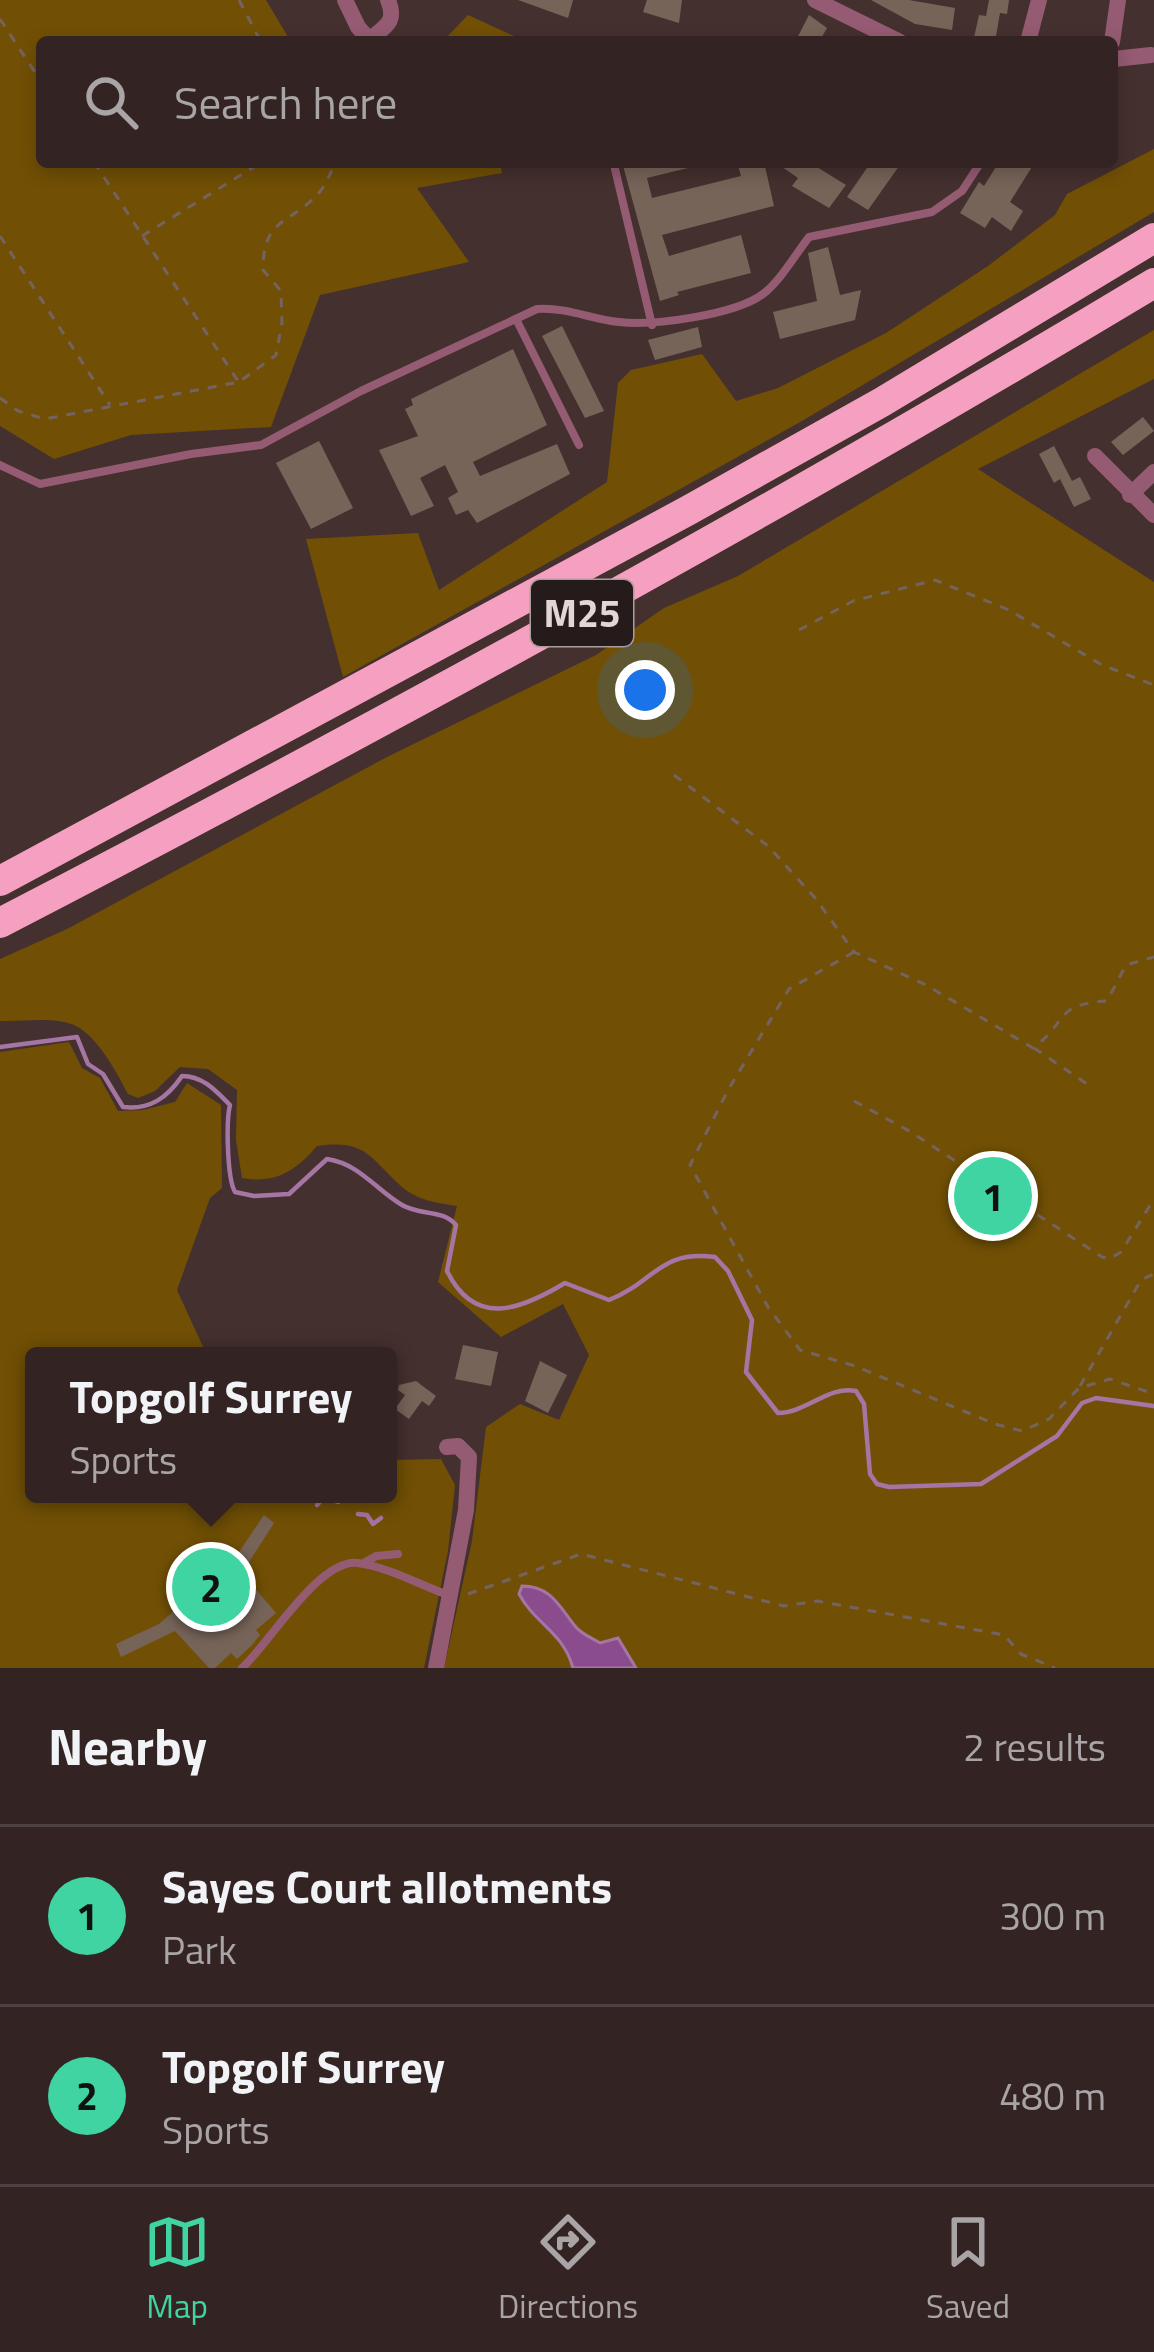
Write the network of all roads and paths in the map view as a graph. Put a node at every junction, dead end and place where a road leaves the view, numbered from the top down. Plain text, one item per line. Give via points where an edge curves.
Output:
1 (239, 0) edge
2 (345, 0) edge
3 (388, 0) edge
4 (815, 0) edge
5 (1039, 0) edge
6 (1118, 0) edge
7 (0, 19) edge
8 (258, 36) edge
9 (366, 36) edge
10 (376, 36) edge
11 (888, 36) edge
12 (1030, 36) edge
13 (1115, 36) edge
14 (1118, 56) edge
15 (1151, 56) dead end
16 (36, 74) edge
17 (98, 168) edge
18 (252, 168) edge
19 (332, 168) edge
20 (977, 168) edge
21 (615, 169) dead end
22 (0, 236) edge
23 (142, 236) junction
24 (1154, 238) edge
25 (1154, 283) edge
26 (516, 320) junction
27 (652, 325) junction
28 (239, 382) junction
29 (0, 398) edge
30 (112, 408) junction
31 (579, 445) dead end
32 (1095, 456) dead end
33 (0, 465) edge
34 (1154, 472) edge
35 (1130, 495) junction
36 (1154, 515) edge
37 (800, 630) dead end
38 (1154, 685) edge
39 (674, 775) dead end
40 (0, 881) edge
41 (0, 923) edge
42 (854, 952) junction
43 (1154, 957) edge
44 (1033, 1048) junction
45 (1087, 1084) dead end
46 (854, 1101) dead end
47 (1154, 1199) edge
48 (1154, 1274) edge
49 (1079, 1388) junction
50 (1154, 1394) edge
51 (448, 1447) dead end
52 (398, 1554) dead end
53 (363, 1564) junction
54 (452, 1597) junction
55 (242, 1668) edge
56 (436, 1668) edge
57 (1055, 1668) edge

1 - 8 path
2 - 9 street
3 - 10 street via 392,21
4 - 11 street
5 - 12 street
6 - 13 street
7 - 16 path
14 - 15 street
17 - 23 path
18 - 23 path
19 - 28 path via 318,195 274,226 263,270 281,290 276,356
20 - 27 lane via 932,212 809,237 767,292 747,304
21 - 27 lane
22 - 30 path
23 - 28 path
24 - 40 highway, M25 via 689,510
25 - 41 highway, M25 via 589,610
26 - 27 lane via 563,308
26 - 31 lane
26 - 33 lane via 261,445 40,484
28 - 30 path
29 - 30 path via 45,419
32 - 35 street
34 - 35 street
35 - 36 street
37 - 38 path via 853,601 935,580
39 - 42 path via 768,846
42 - 44 path
42 - 49 path via 789,989 690,1165 800,1350 1022,1431 1049,1419
43 - 44 path via 1126,965 1106,1001 1064,1011
44 - 45 path
46 - 47 path via 1102,1257 1120,1252
48 - 49 path via 1141,1280
49 - 50 path via 1111,1379
51 - 54 street via 469,1457
52 - 53 lane
53 - 54 lane
53 - 55 lane via 332,1570
54 - 56 street
54 - 57 path via 581,1554 784,1606 817,1601 1004,1635 1021,1654

